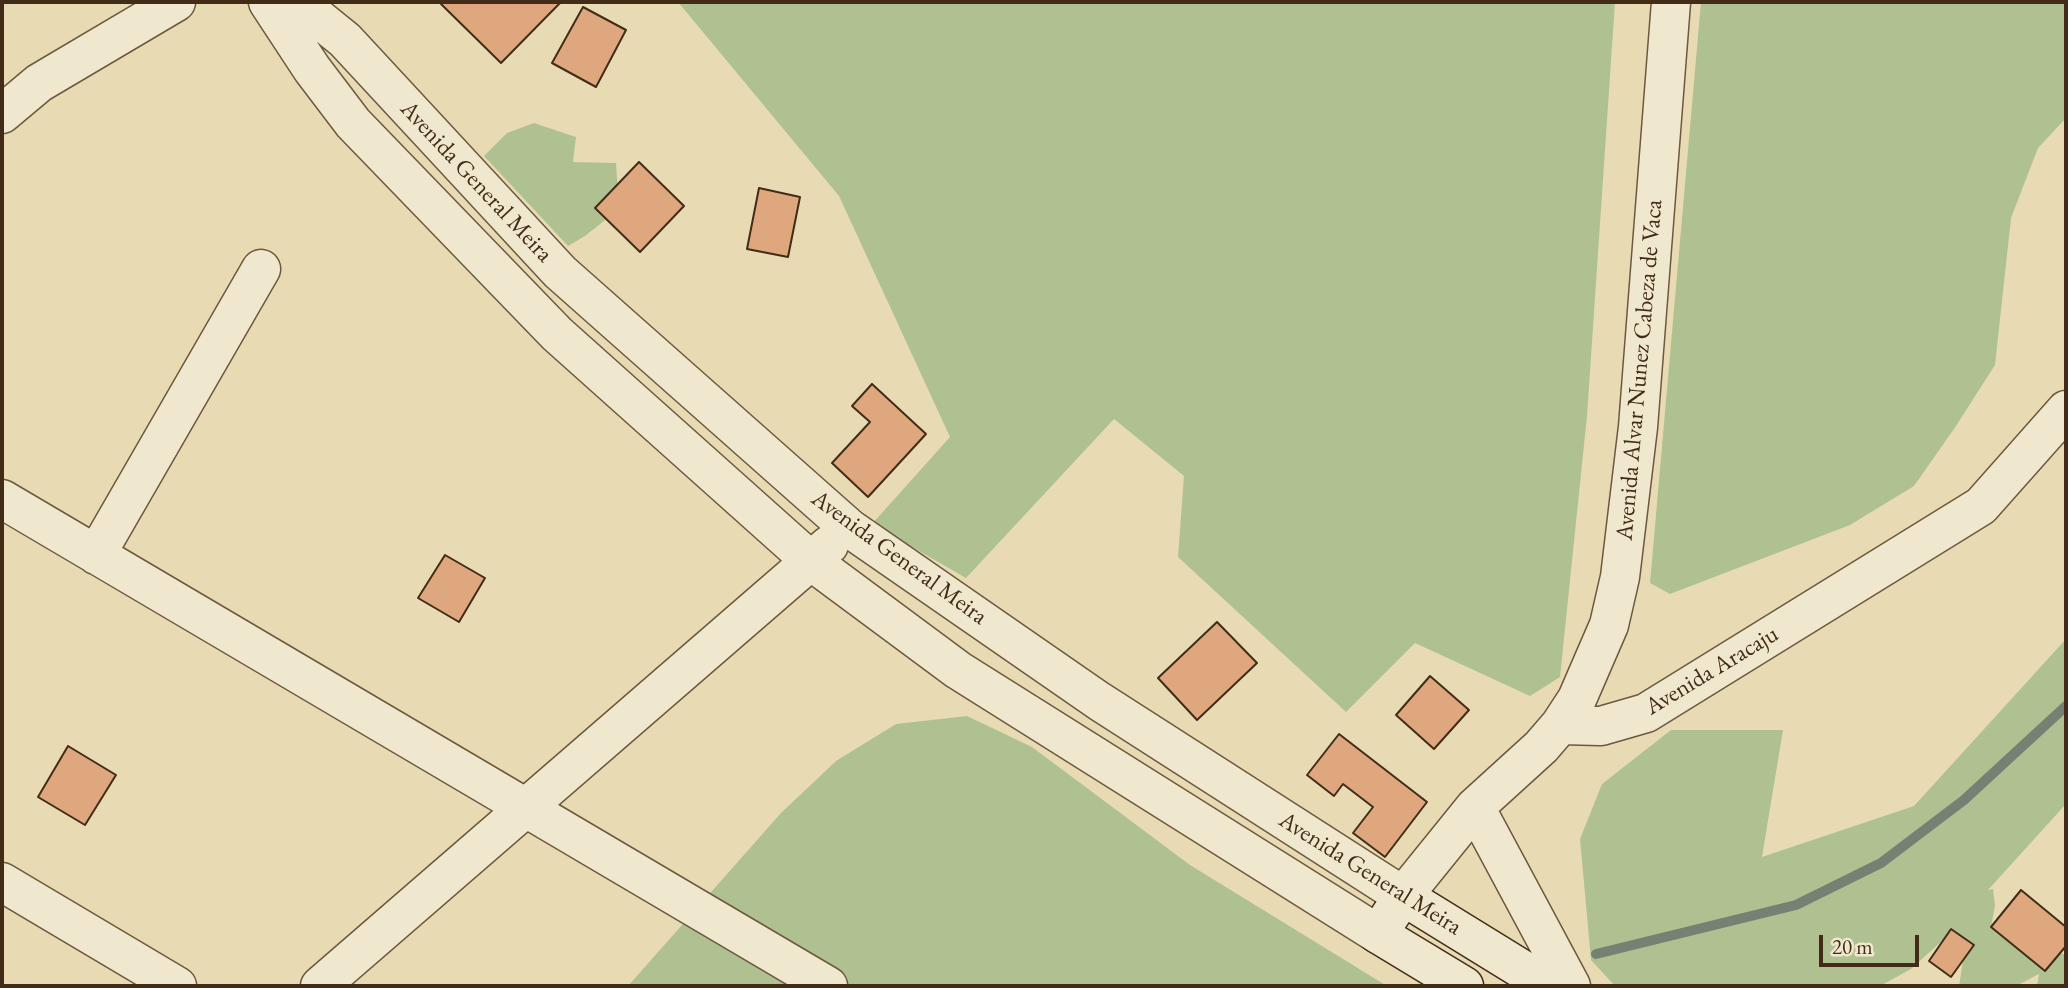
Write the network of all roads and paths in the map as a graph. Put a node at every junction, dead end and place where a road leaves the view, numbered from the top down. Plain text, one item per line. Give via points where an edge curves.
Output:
1 (176, 2) edge
2 (268, 2) edge
3 (298, 2) edge
4 (1671, 2) edge
5 (2, 114) edge
6 (261, 268) dead end
7 (2066, 410) edge
8 (2, 499) edge
9 (849, 527) junction
10 (96, 555) junction
11 (811, 561) junction
12 (1560, 725) junction
13 (1475, 807) junction
14 (528, 808) junction
15 (2, 882) edge
16 (1403, 896) junction
17 (1378, 934) junction
18 (177, 986) edge
19 (320, 986) edge
20 (828, 986) edge
21 (1464, 986) edge
22 (1549, 986) edge
23 (1571, 986) edge

1 - 5 street via 39,83
2 - 11 street, Avenida General Meira via 353,123 557,334
3 - 9 street, Avenida General Meira via 345,40 560,272
4 - 12 street, Avenida Alvar Nunez Cabeza de Vaca via 1638,427 1620,577 1609,625 1577,699
6 - 10 street
7 - 12 street, Avenida Aracaju via 1981,506 1646,713 1601,726
8 - 10 street
9 - 11 street
9 - 16 street, Avenida General Meira via 1100,701
10 - 14 street
11 - 14 street
11 - 17 street, Avenida General Meira via 958,670
12 - 13 street
13 - 16 street
13 - 23 street
14 - 19 street
14 - 20 street
15 - 18 street
16 - 17 street
16 - 22 street, Avenida General Meira
17 - 21 street, Avenida General Meira

